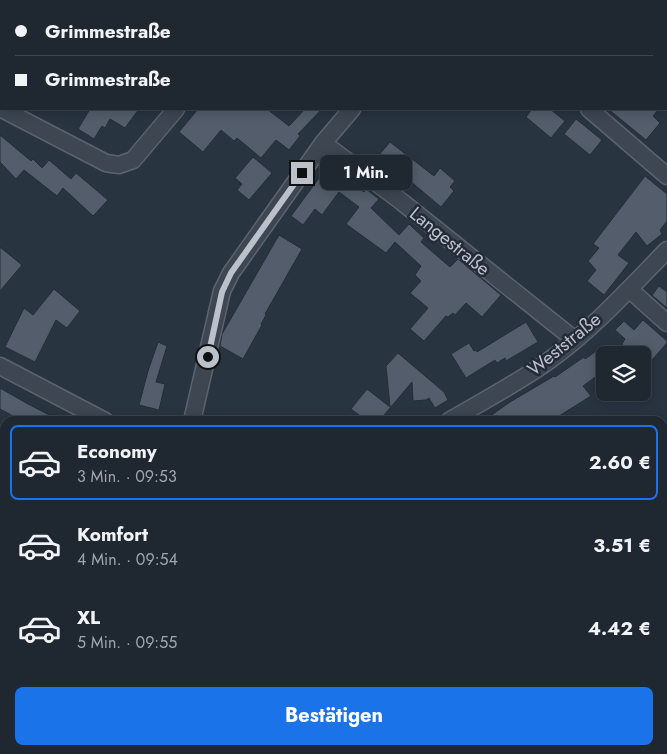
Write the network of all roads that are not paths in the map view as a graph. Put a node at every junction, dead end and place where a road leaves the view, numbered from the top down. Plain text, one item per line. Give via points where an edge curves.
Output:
1 (5, 110) edge
2 (175, 110) edge
3 (351, 110) edge
4 (589, 110) edge
5 (323, 143) junction
6 (667, 176) edge
7 (667, 250) edge
8 (629, 289) junction
9 (667, 323) edge
10 (575, 340) junction
11 (0, 366) edge
12 (95, 416) edge
13 (193, 416) edge
14 (457, 416) edge

1 - 2 street via 106,163 119,165 133,160
3 - 5 street
4 - 6 street
5 - 10 street, Langestraße
5 - 13 street via 231,273 222,292
7 - 8 street, Weststraße
8 - 9 street
8 - 10 street, Weststraße
10 - 14 street, Weststraße via 548,362
11 - 12 street

